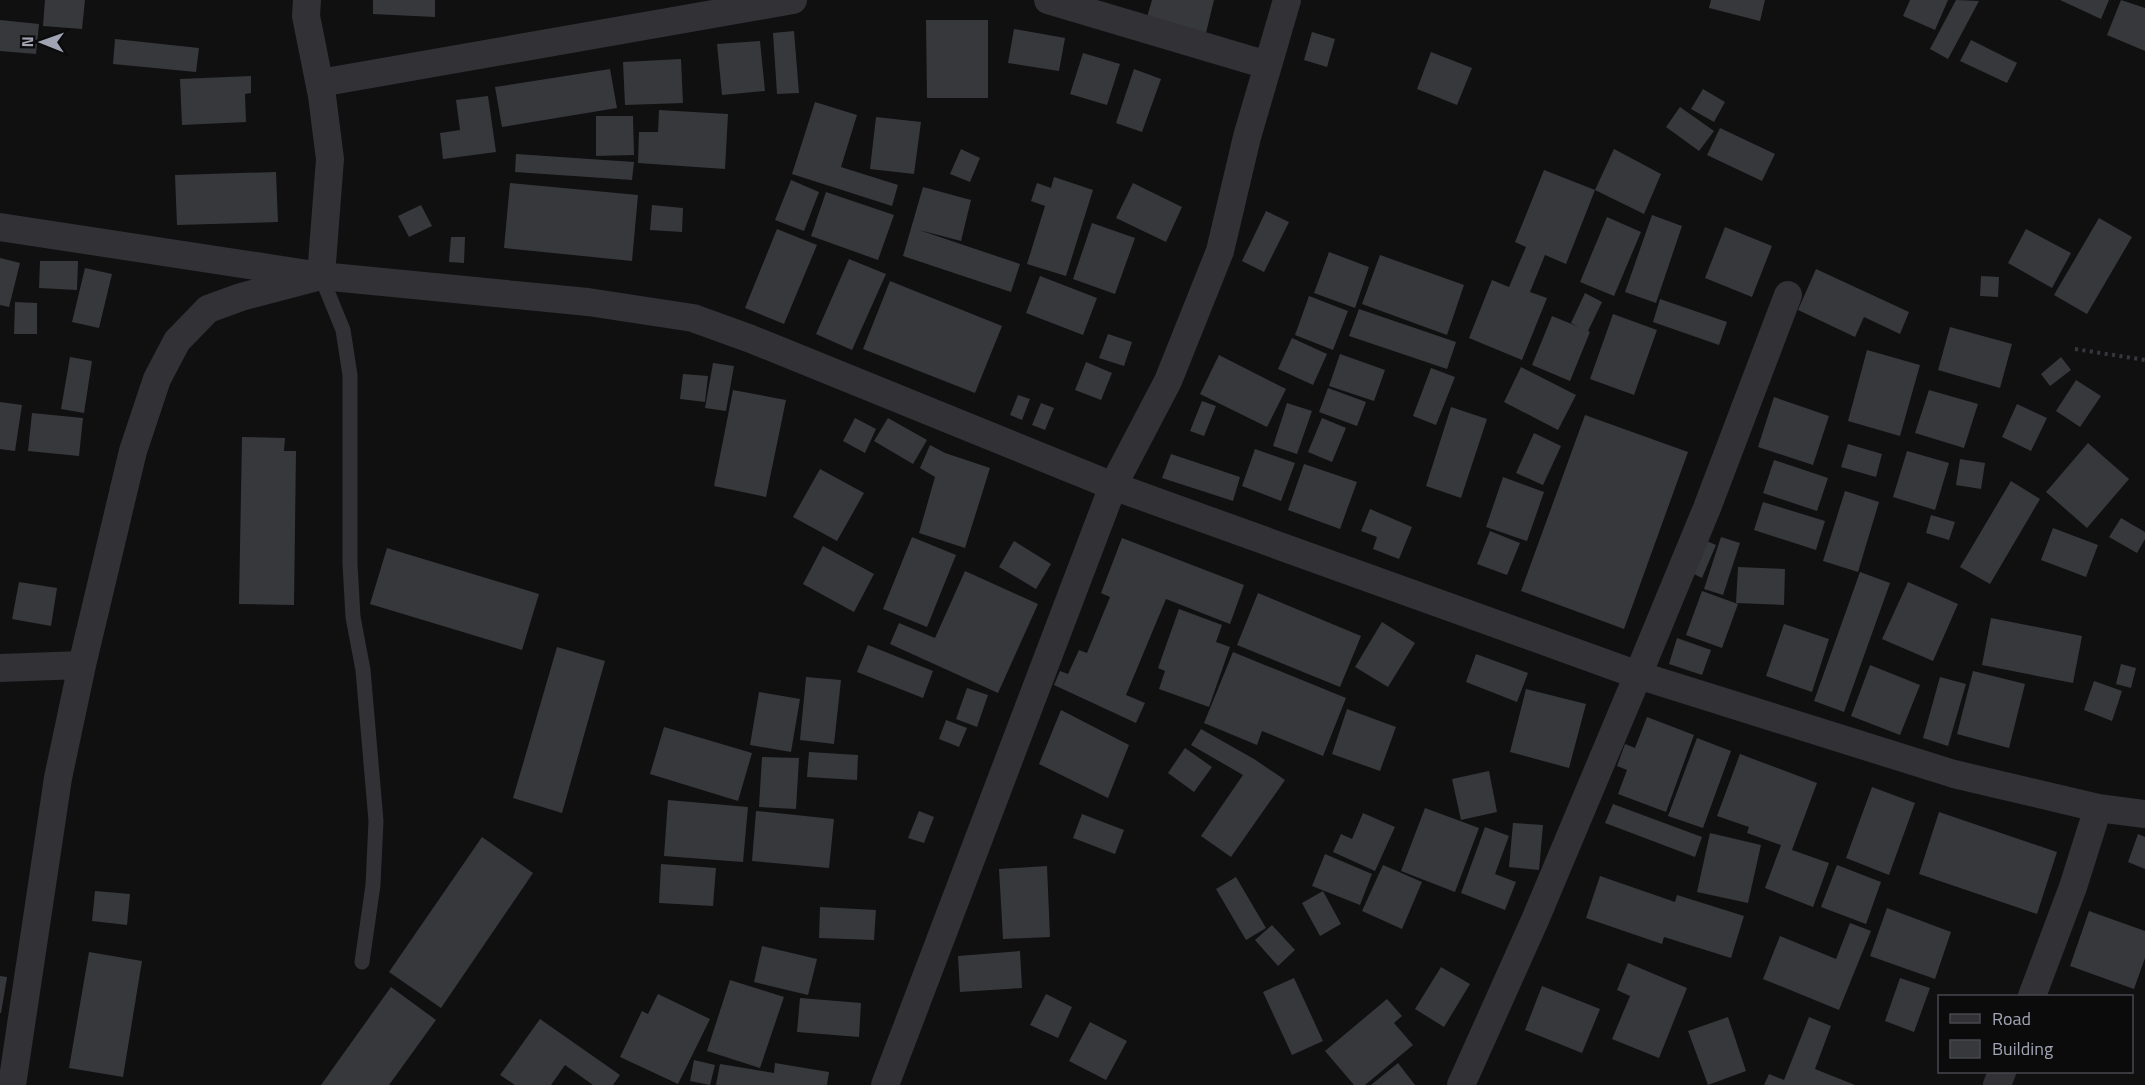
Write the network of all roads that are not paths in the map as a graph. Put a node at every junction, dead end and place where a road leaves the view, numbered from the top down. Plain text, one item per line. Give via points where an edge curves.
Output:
1 (307, 0) edge
2 (793, 0) edge
3 (1048, 0) edge
4 (1287, 0) edge
5 (1267, 65) junction
6 (320, 83) junction
7 (0, 227) edge
8 (321, 276) junction
9 (1788, 294) dead end
10 (1113, 486) junction
11 (82, 665) junction
12 (0, 668) edge
13 (1638, 675) junction
14 (2098, 808) junction
15 (2145, 814) edge
16 (362, 962) dead end
17 (2032, 995) edge
18 (12, 1085) edge
19 (885, 1085) edge
20 (1461, 1085) edge

1 - 6 street via 306,16
2 - 6 street
3 - 5 street
4 - 5 street
5 - 10 street via 1220,251 1168,381
6 - 8 street via 330,159
7 - 8 street
8 - 10 street via 588,302 693,318
8 - 11 street via 208,309 177,340 157,379 133,451
8 - 16 lane via 343,330 350,375 350,574 376,821 374,885
9 - 13 street via 1707,508
10 - 13 street
10 - 19 street
11 - 12 street
11 - 18 street via 58,778
13 - 14 street via 1954,774
13 - 20 street
14 - 15 street
14 - 17 street

